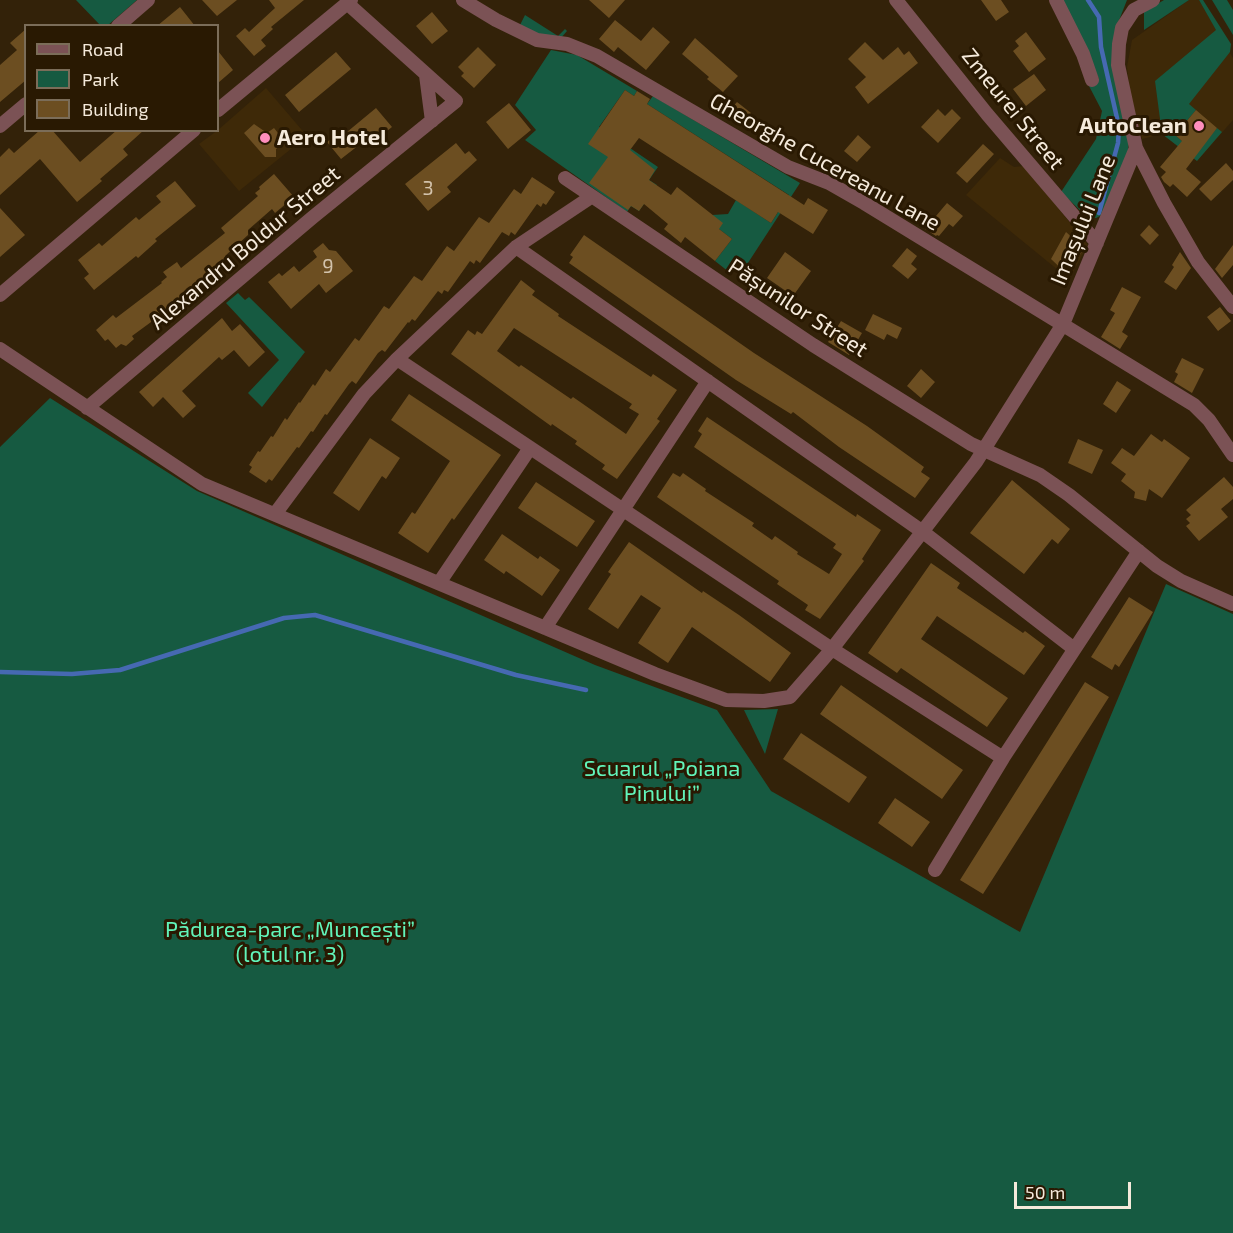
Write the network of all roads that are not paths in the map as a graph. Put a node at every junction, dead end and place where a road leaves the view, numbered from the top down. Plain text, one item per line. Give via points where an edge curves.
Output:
1 (148, 0) edge
2 (463, 0) edge
3 (896, 0) edge
4 (1056, 0) edge
5 (1153, 0) edge
6 (349, 2) edge
7 (120, 24) edge
8 (426, 75) junction
9 (1092, 80) dead end
10 (24, 106) edge
11 (219, 109) edge
12 (432, 121) junction
13 (0, 126) edge
14 (192, 132) edge
15 (1136, 148) junction
16 (565, 178) dead end
17 (591, 197) junction
18 (1097, 243) junction
19 (516, 247) junction
20 (0, 295) edge
21 (1233, 307) edge
22 (1063, 324) junction
23 (0, 349) edge
24 (397, 359) junction
25 (708, 381) junction
26 (87, 408) junction
27 (530, 448) junction
28 (984, 450) junction
29 (1233, 455) edge
30 (622, 510) junction
31 (275, 514) junction
32 (922, 532) junction
33 (1138, 550) junction
34 (439, 583) junction
35 (1233, 604) edge
36 (545, 628) junction
37 (1073, 648) junction
38 (832, 649) junction
39 (1003, 758) junction
40 (935, 870) dead end

1 - 7 street
2 - 22 street, Gheorghe Cucereanu Lane via 537,40 567,44 597,56 788,167 829,183
3 - 18 street, Zmeurei Street
4 - 9 street
5 - 15 street, Imașului Lane via 1134,10 1122,28 1119,44 1118,64
6 - 8 street, Alexandru Boldur Street
6 - 11 street
8 - 12 street
8 - 12 street, Alexandru Boldur Street via 456,101
10 - 13 street
12 - 26 street, Alexandru Boldur Street
14 - 20 street
15 - 18 street, Imașului Lane
15 - 21 street via 1198,262
16 - 17 street, Pășunilor Street
17 - 19 street
17 - 28 street, Pășunilor Street via 813,345
18 - 22 street, Imașului Lane
19 - 24 street
19 - 25 street
22 - 28 street, Imașului Lane
22 - 29 street, Gheorghe Cucereanu Lane via 1194,405
23 - 26 street
24 - 27 street
24 - 31 street via 364,394
25 - 30 street
25 - 32 street
26 - 31 street via 202,484
27 - 30 street
27 - 34 street
28 - 32 street
28 - 33 street, Pășunilor Street via 1040,475
30 - 36 street
30 - 38 street
31 - 34 street
32 - 37 street
32 - 38 street
33 - 35 street, Pășunilor Street via 1181,580
33 - 37 street
34 - 36 street
36 - 38 street via 726,700 790,697
37 - 39 street
38 - 39 street
39 - 40 street

